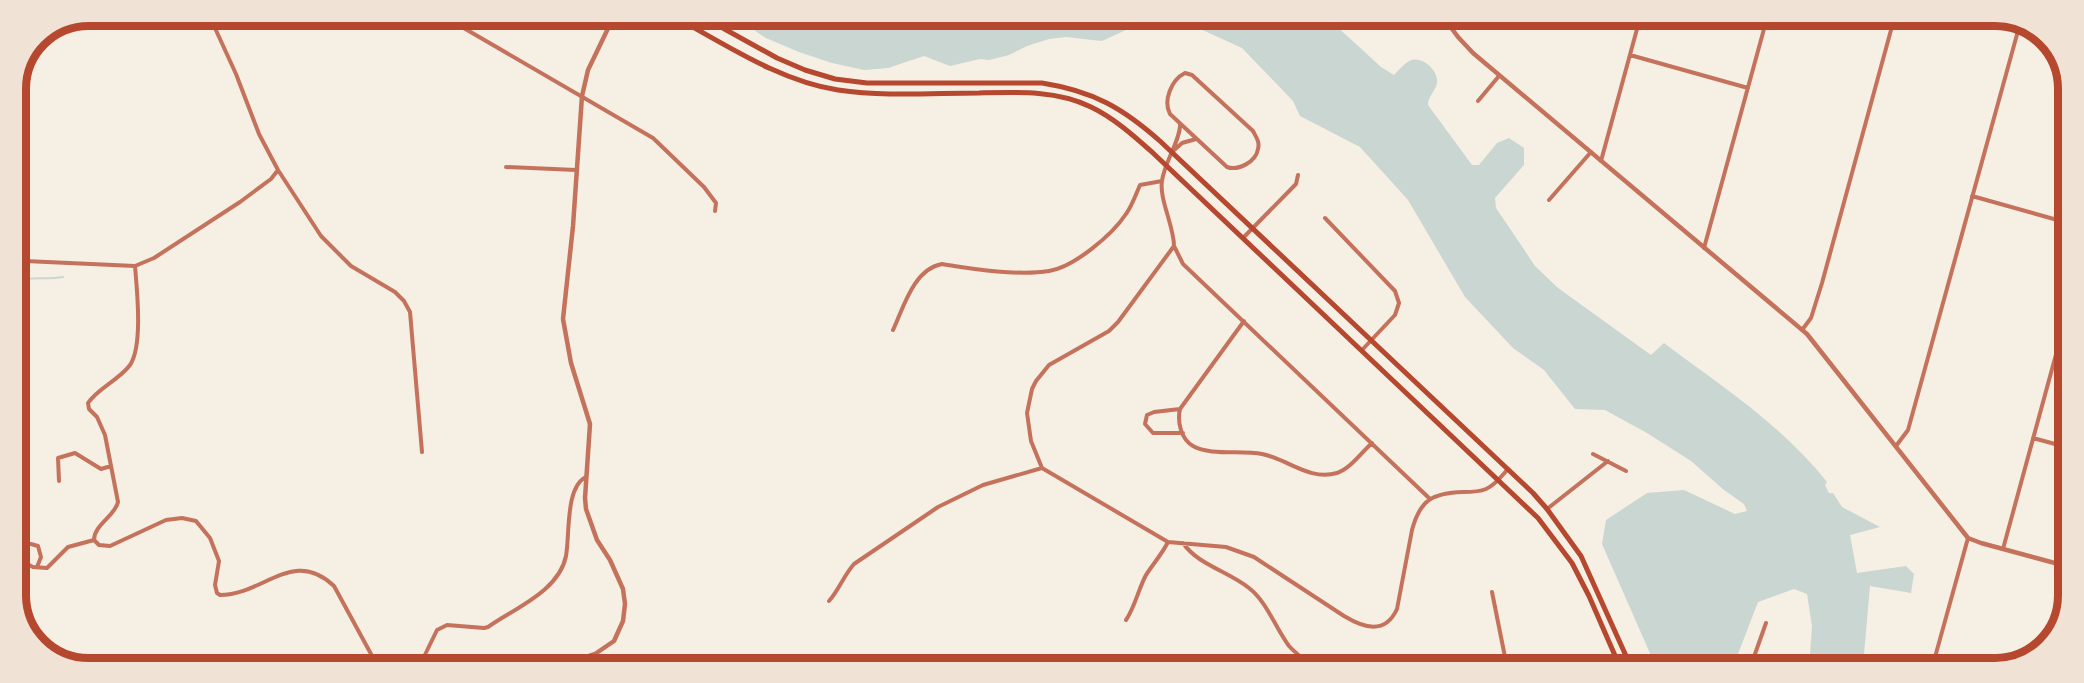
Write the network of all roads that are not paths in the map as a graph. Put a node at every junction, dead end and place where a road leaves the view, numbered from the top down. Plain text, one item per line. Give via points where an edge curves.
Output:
1 (214, 26) edge
2 (460, 26) edge
3 (609, 26) edge
4 (691, 26) edge
5 (719, 26) edge
6 (1450, 26) edge
7 (1638, 26) edge
8 (1765, 26) edge
9 (1892, 26) edge
10 (2018, 30) edge
11 (1630, 55) junction
12 (1500, 75) junction
13 (1748, 88) junction
14 (582, 96) junction
15 (1478, 101) dead end
16 (1180, 124) junction
17 (1196, 139) junction
18 (1591, 152) junction
19 (1172, 153) junction
20 (1601, 161) junction
21 (1166, 165) junction
22 (506, 167) dead end
23 (278, 170) junction
24 (576, 170) junction
25 (1298, 175) dead end
26 (1162, 181) junction
27 (1972, 196) junction
28 (1549, 200) dead end
29 (715, 211) dead end
30 (1325, 218) dead end
31 (2058, 220) edge
32 (1252, 228) junction
33 (1243, 238) junction
34 (1173, 246) junction
35 (1704, 248) junction
36 (26, 261) edge
37 (135, 266) junction
38 (1244, 321) junction
39 (893, 330) dead end
40 (1803, 330) junction
41 (1371, 341) junction
42 (2058, 347) edge
43 (1362, 351) junction
44 (1180, 409) junction
45 (1183, 433) junction
46 (2033, 438) junction
47 (1372, 443) junction
48 (2058, 445) edge
49 (1896, 446) junction
50 (422, 452) dead end
51 (1593, 454) dead end
52 (1608, 461) junction
53 (111, 466) junction
54 (1042, 468) junction
55 (1507, 470) junction
56 (1626, 471) dead end
57 (586, 477) junction
58 (1499, 480) junction
59 (59, 481) dead end
60 (1429, 498) junction
61 (1547, 509) junction
62 (1968, 538) junction
63 (94, 540) junction
64 (1168, 542) junction
65 (1183, 543) junction
66 (31, 544) dead end
67 (2002, 549) junction
68 (26, 563) edge
69 (2058, 564) edge
70 (37, 567) junction
71 (1492, 592) dead end
72 (829, 601) dead end
73 (1126, 620) dead end
74 (1767, 623) dead end
75 (373, 658) edge
76 (423, 658) edge
77 (583, 658) edge
78 (1303, 658) edge
79 (1505, 658) edge
80 (1616, 658) edge
81 (1627, 658) edge
82 (1754, 658) edge
83 (1935, 658) edge

1 - 23 street
2 - 14 street
3 - 14 street via 588,70
4 - 21 main road via 772,70 836,90 1025,92 1060,96 1108,117
5 - 19 main road via 777,58 835,79 1042,83 1079,91 1125,112
6 - 12 street via 1465,46
7 - 11 street
8 - 13 street
9 - 40 street via 1822,283 1812,316
10 - 27 street
11 - 13 street
11 - 20 street
12 - 15 street
12 - 18 street
13 - 35 street
14 - 24 street
14 - 29 street via 665,147 704,187 716,204
16 - 17 street
16 - 17 street via 1166,106 1168,94 1179,76 1192,75 1253,130 1258,150 1235,170
16 - 19 street
17 - 19 street via 1182,143
18 - 20 street
18 - 28 street
19 - 21 street
19 - 32 main road
20 - 35 street
21 - 26 street
21 - 33 main road
22 - 24 street
23 - 37 street via 240,202 154,258
23 - 50 street via 324,238 351,266 395,292 410,312
24 - 57 street via 563,319 571,363 590,424
25 - 32 street via 1296,184
26 - 34 street
26 - 39 street via 1140,185 1126,214 1074,263 1049,271 932,266 917,280
27 - 31 street
27 - 49 street via 1908,430
30 - 41 street via 1395,291 1399,303 1395,315
32 - 33 street
32 - 41 main road
33 - 43 main road
34 - 38 street via 1183,264
34 - 54 street via 1109,331 1049,364 1036,381 1027,413 1031,441
35 - 40 street
36 - 37 street
37 - 53 street via 134,357 87,404 105,435
38 - 44 street
38 - 47 street
40 - 49 street
41 - 43 street
41 - 55 main road
42 - 46 street
43 - 58 main road
44 - 45 street
44 - 45 street via 1147,415 1145,424 1153,433
45 - 47 street via 1193,446 1204,450 1263,454 1324,475 1339,472
46 - 48 street
46 - 67 street
47 - 60 street
49 - 62 street
51 - 52 street
52 - 56 street
52 - 61 street
53 - 59 street via 100,469 75,453 58,458
53 - 63 street via 118,502 94,533
54 - 64 street
54 - 72 street via 983,485 938,507 854,564
55 - 58 street
55 - 61 main road
57 - 76 street via 574,492 566,558 546,590 488,627 442,627
57 - 77 street via 586,509 597,540 623,589 623,621 614,641
58 - 60 street via 1484,490
58 - 80 main road via 1538,518 1572,563
60 - 65 street via 1415,518 1397,609 1393,618 1378,627 1357,624 1254,557 1226,547
61 - 81 main road via 1581,556
62 - 67 street
62 - 83 street
63 - 70 street via 68,547 47,568
63 - 75 street via 110,546 166,520 196,521 210,538 219,561 217,593 243,590 300,569 313,571 334,586
64 - 65 street
64 - 73 street via 1145,578
65 - 78 street via 1199,560 1251,589 1290,647
66 - 70 street via 38,546 41,557
67 - 69 street
68 - 70 street
71 - 79 street
74 - 82 street

